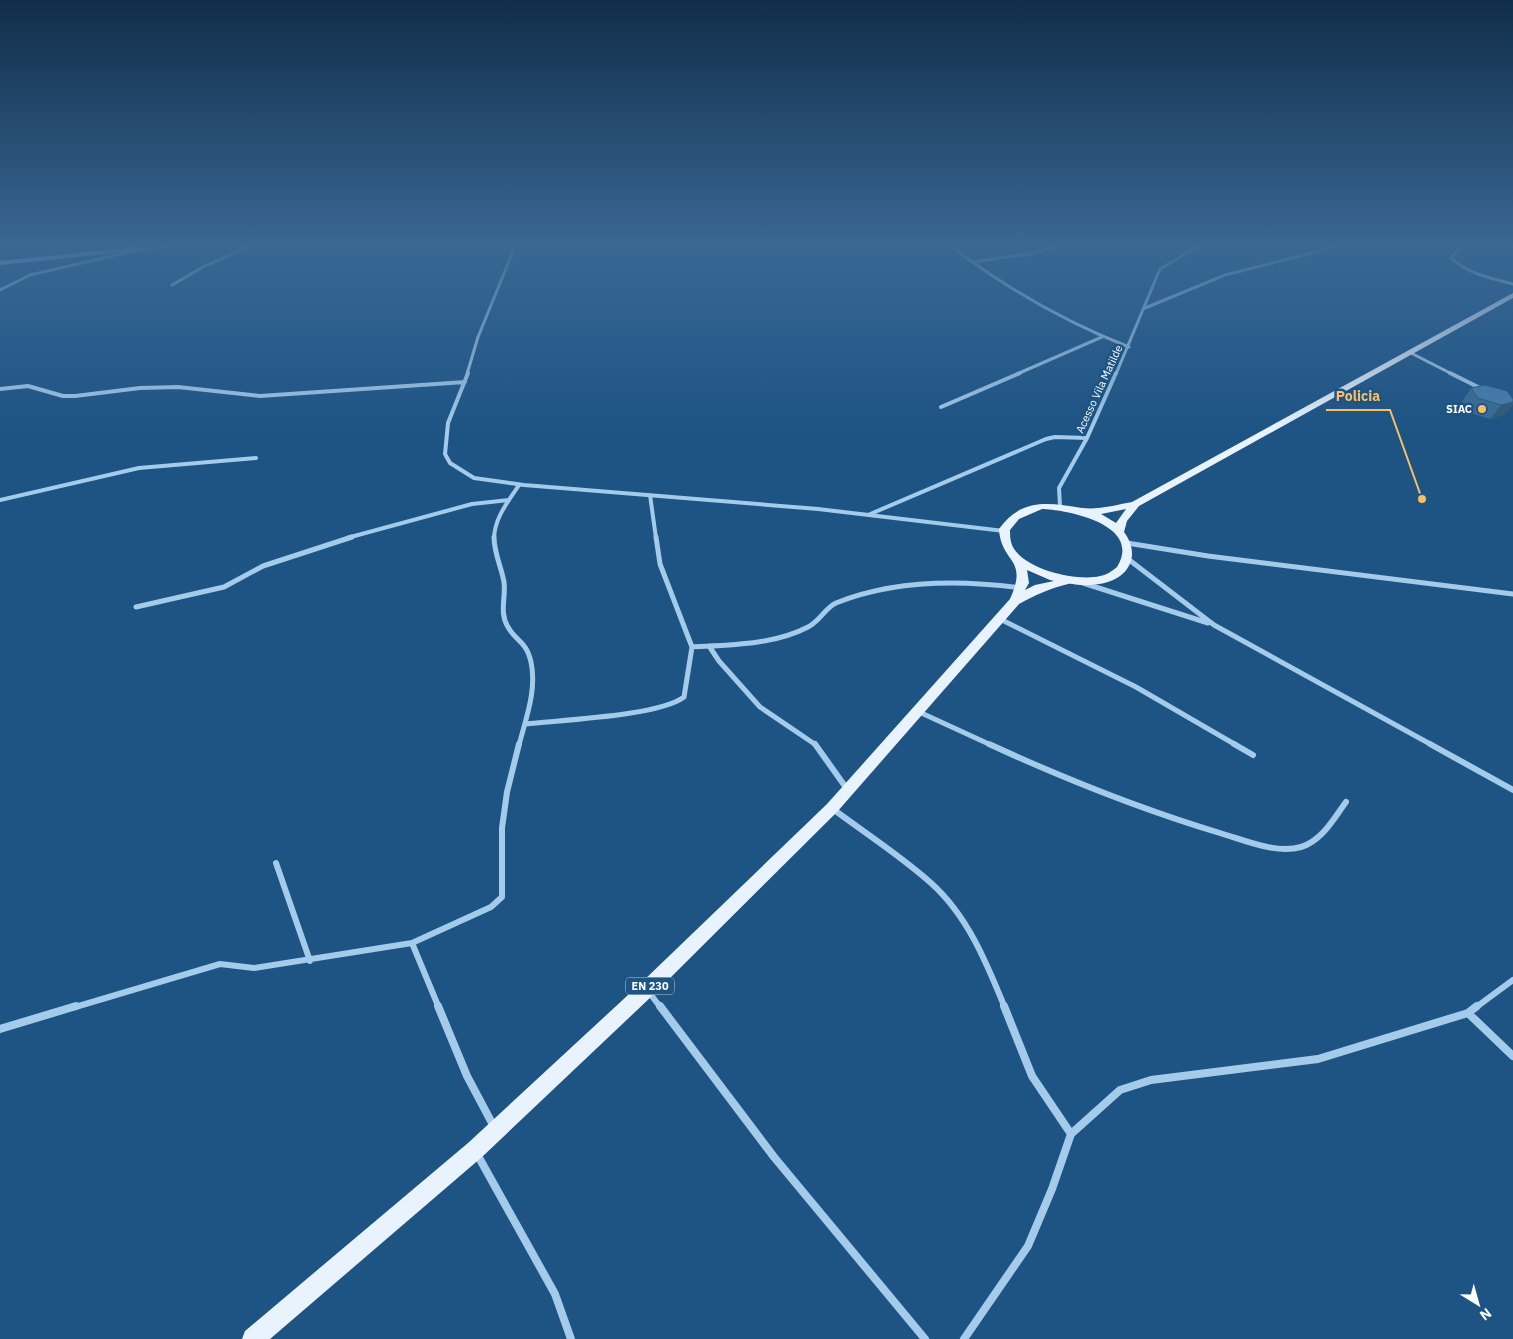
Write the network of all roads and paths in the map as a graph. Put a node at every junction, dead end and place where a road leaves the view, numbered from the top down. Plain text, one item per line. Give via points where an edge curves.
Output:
1 (491, 306) edge
2 (1041, 306) edge
3 (1149, 306) edge
4 (1494, 306) edge
5 (1145, 308) joint
6 (1102, 337) junction
7 (1128, 347) junction
8 (1408, 352) junction
9 (465, 382) junction
10 (0, 389) edge
11 (1487, 391) edge
12 (941, 407) dead end
13 (1087, 438) junction
14 (256, 458) dead end
15 (519, 485) junction
16 (650, 495) junction
17 (0, 500) edge
18 (509, 500) junction
19 (1135, 504) junction
20 (1060, 506) junction
21 (1085, 511) junction
22 (868, 515) junction
23 (1004, 531) junction
24 (1119, 531) junction
25 (1127, 543) junction
26 (1128, 559) junction
27 (1021, 563) junction
28 (1076, 582) junction
29 (1018, 594) junction
30 (1513, 594) edge
31 (136, 607) dead end
32 (1000, 619) junction
33 (1214, 625) junction
34 (709, 646) junction
35 (692, 648) junction
36 (917, 711) junction
37 (526, 724) junction
38 (1252, 755) dead end
39 (848, 789) junction
40 (1513, 790) edge
41 (1346, 802) dead end
42 (832, 808) junction
43 (276, 863) dead end
44 (412, 942) junction
45 (310, 961) junction
46 (1513, 980) edge
47 (647, 989) junction
48 (1468, 1013) junction
49 (0, 1028) edge
50 (1513, 1056) edge
51 (495, 1129) junction
52 (1071, 1134) junction
53 (475, 1150) junction
54 (253, 1339) edge
55 (571, 1339) edge
56 (925, 1339) edge
57 (964, 1339) edge

1 - 9 street
2 - 6 street
3 - 5 street
4 - 8 main road
5 - 7 street, Acesso Vila Matilde
6 - 7 street
6 - 12 street
7 - 13 street, Acesso Vila Matilde
8 - 11 street
8 - 19 main road
9 - 10 street via 260,396 178,387 75,396 28,386
9 - 15 street via 448,423 445,454 450,463 474,478
13 - 20 street, Acesso Vila Matilde via 1059,488
13 - 22 street via 1046,439
14 - 17 street via 139,468
15 - 16 street
15 - 18 street
16 - 22 street
16 - 35 street via 660,564
18 - 31 street via 466,505 321,545 263,566 224,587
18 - 37 street via 495,525 494,547 504,583 503,614 508,628 524,646 530,663 533,690
19 - 21 main road
19 - 24 main road via 1122,521
20 - 21 main road
20 - 23 main road via 1023,510 1010,519
21 - 24 main road
22 - 23 street
23 - 27 main road via 1005,542
24 - 25 main road
25 - 26 main road
25 - 30 street
26 - 28 main road via 1118,572 1102,580
26 - 33 street
27 - 28 main road via 1057,580
27 - 29 main road via 1024,576
28 - 29 main road, EN 230
28 - 33 street
29 - 32 main road, EN 230
29 - 34 street via 1005,586 961,585 870,592 831,605 810,627 786,636
32 - 36 main road, EN 230
32 - 38 street via 1136,687
33 - 40 street
34 - 35 street
34 - 39 street via 760,707 818,747
35 - 37 street via 684,697 676,704
36 - 39 main road, EN 230
36 - 41 street via 1053,774 1204,829 1262,845 1300,848 1311,843
37 - 44 street via 507,792 502,828 502,897 491,908
39 - 42 main road, EN 230
42 - 47 main road, EN 230
42 - 52 street via 932,884 960,918 983,954 1032,1076
43 - 45 street
44 - 45 street
44 - 51 street via 467,1076
45 - 49 street via 254,968 220,964
46 - 48 street
47 - 51 main road, EN 230
47 - 56 street via 774,1157
48 - 50 street
48 - 52 street via 1318,1059 1151,1080 1120,1090
51 - 53 main road, EN 230
52 - 57 street via 1028,1246
53 - 54 main road, EN 230
53 - 55 street via 555,1294

